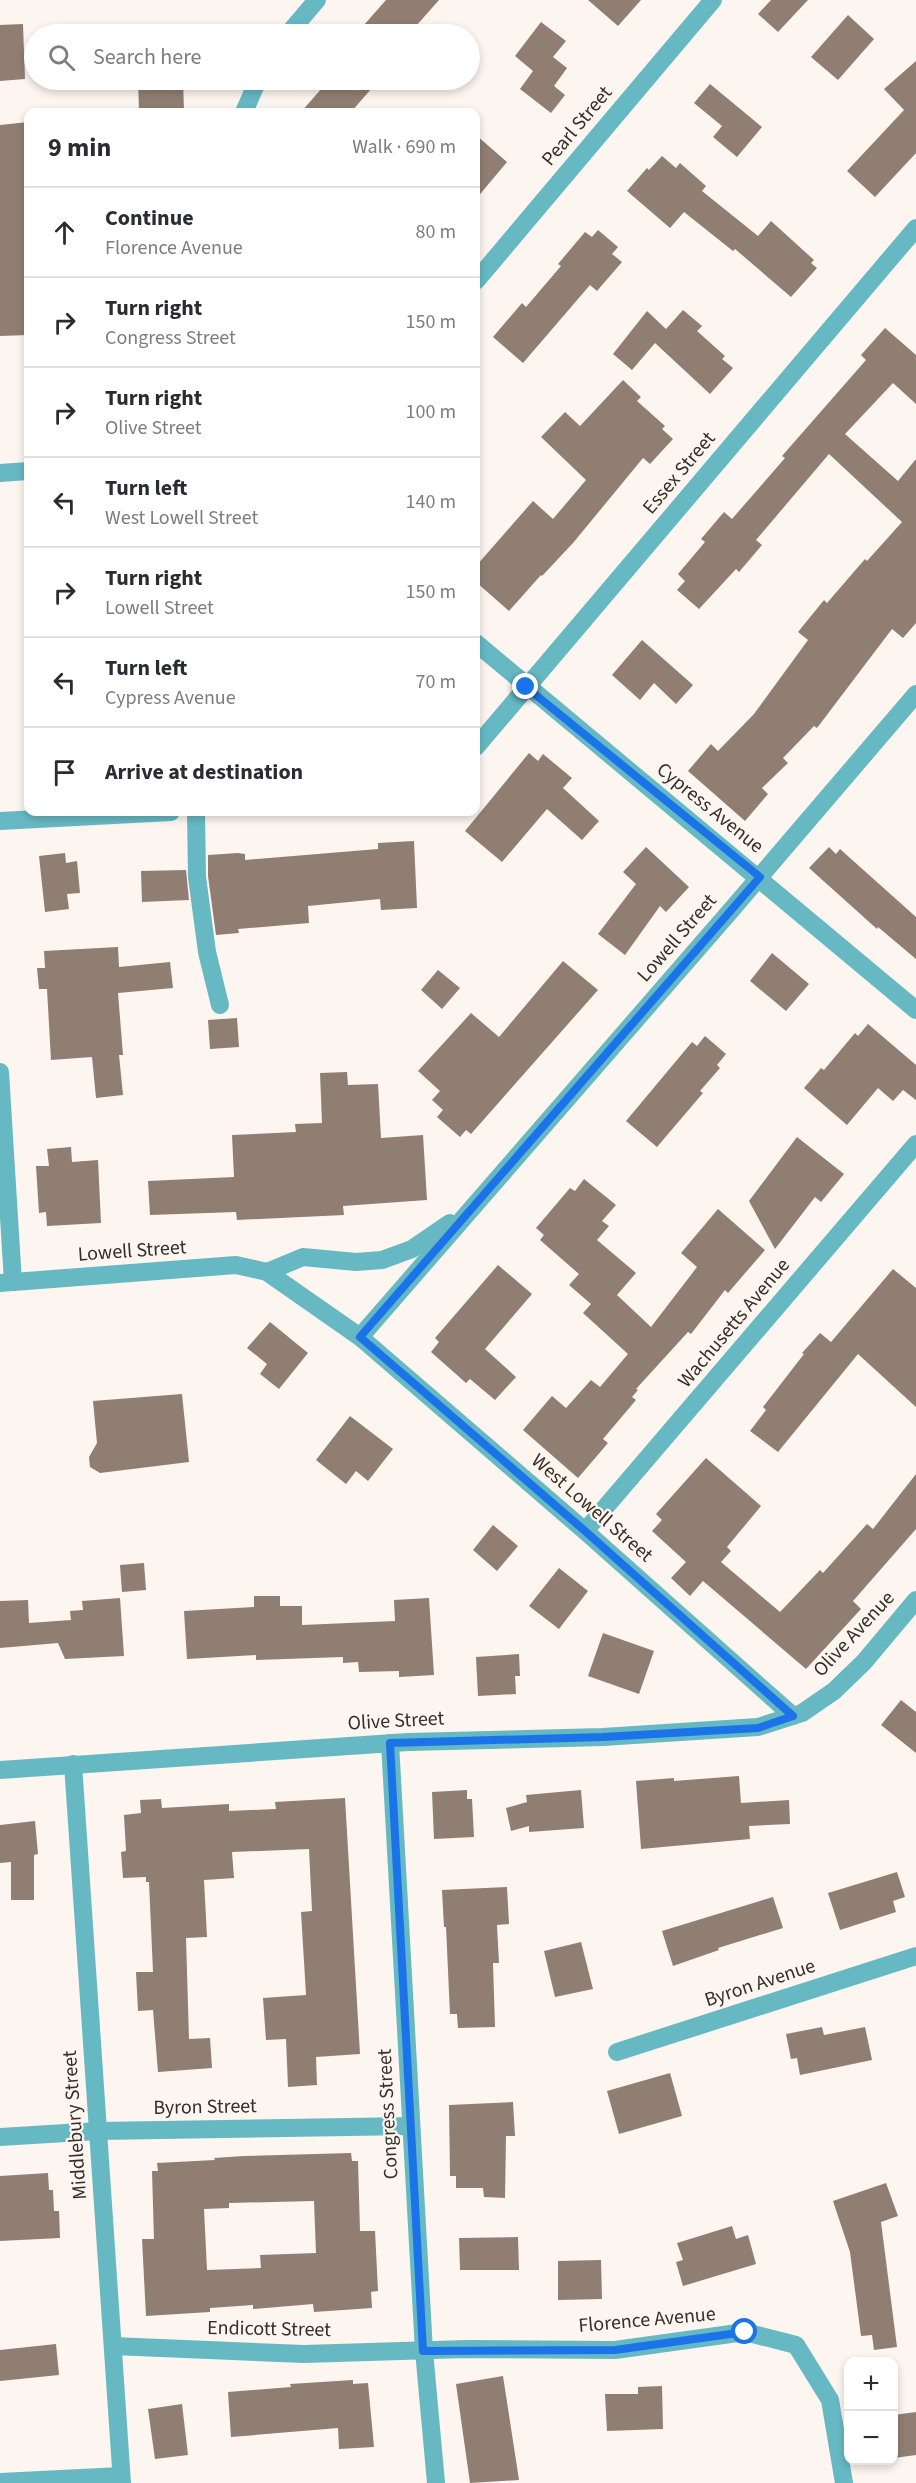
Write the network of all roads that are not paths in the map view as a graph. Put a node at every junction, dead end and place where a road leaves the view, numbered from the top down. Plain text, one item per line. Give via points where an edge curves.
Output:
1 (317, 0) edge
2 (713, 0) edge
3 (297, 24) edge
4 (254, 90) edge
5 (246, 108) edge
6 (916, 228) edge
7 (480, 276) edge
8 (24, 471) edge
9 (0, 473) edge
10 (480, 647) edge
11 (526, 687) junction
12 (916, 694) edge
13 (480, 742) edge
14 (95, 816) edge
15 (196, 816) edge
16 (0, 821) edge
17 (760, 877) junction
18 (220, 1005) dead end
19 (916, 1010) edge
20 (0, 1072) edge
21 (916, 1144) edge
22 (3, 1155) edge
23 (469, 1210) junction
24 (267, 1272) junction
25 (7, 1282) edge
26 (360, 1337) junction
27 (585, 1531) junction
28 (916, 1600) edge
29 (793, 1716) junction
30 (390, 1743) junction
31 (73, 1764) junction
32 (0, 1770) edge
33 (916, 1956) edge
34 (617, 2052) dead end
35 (411, 2126) junction
36 (98, 2131) junction
37 (0, 2137) edge
38 (113, 2346) junction
39 (423, 2351) junction
40 (122, 2480) edge
41 (0, 2482) edge
42 (436, 2483) edge
43 (844, 2483) edge

1 - 3 street
2 - 7 street, Pearl Street
4 - 5 street
6 - 11 street, Essex Street
8 - 9 street
10 - 11 street, Cypress Avenue
11 - 13 street, Essex Street
11 - 17 street, Cypress Avenue
12 - 17 street, Lowell Street
14 - 16 street
15 - 18 street via 197,877 207,952
17 - 19 street, Cypress Avenue
17 - 23 street, Lowell Street
20 - 22 street
21 - 27 street, Wachusetts Avenue
22 - 25 street
23 - 24 street, Lowell Street via 411,1249 382,1260 303,1257
23 - 26 street, Lowell Street
24 - 25 street, Lowell Street via 236,1265
24 - 26 street, Lowell Street
26 - 27 street, West Lowell Street
27 - 29 street, West Lowell Street
28 - 29 street, Olive Avenue via 834,1691
29 - 30 street, Olive Street via 758,1728
30 - 31 street, Olive Street
30 - 35 street, Congress Street
31 - 32 street, Olive Street
31 - 36 street, Middlebury Street
33 - 34 street, Byron Avenue
35 - 36 street, Byron Street
35 - 39 street, Congress Street
36 - 37 street, Byron Street
36 - 38 street, Middlebury Street
38 - 39 street, Endicott Street via 304,2354
38 - 40 street, Middlebury Street
39 - 42 street, Congress Street
39 - 43 street, Florence Avenue via 615,2350 745,2332 796,2345 830,2400
40 - 41 street

